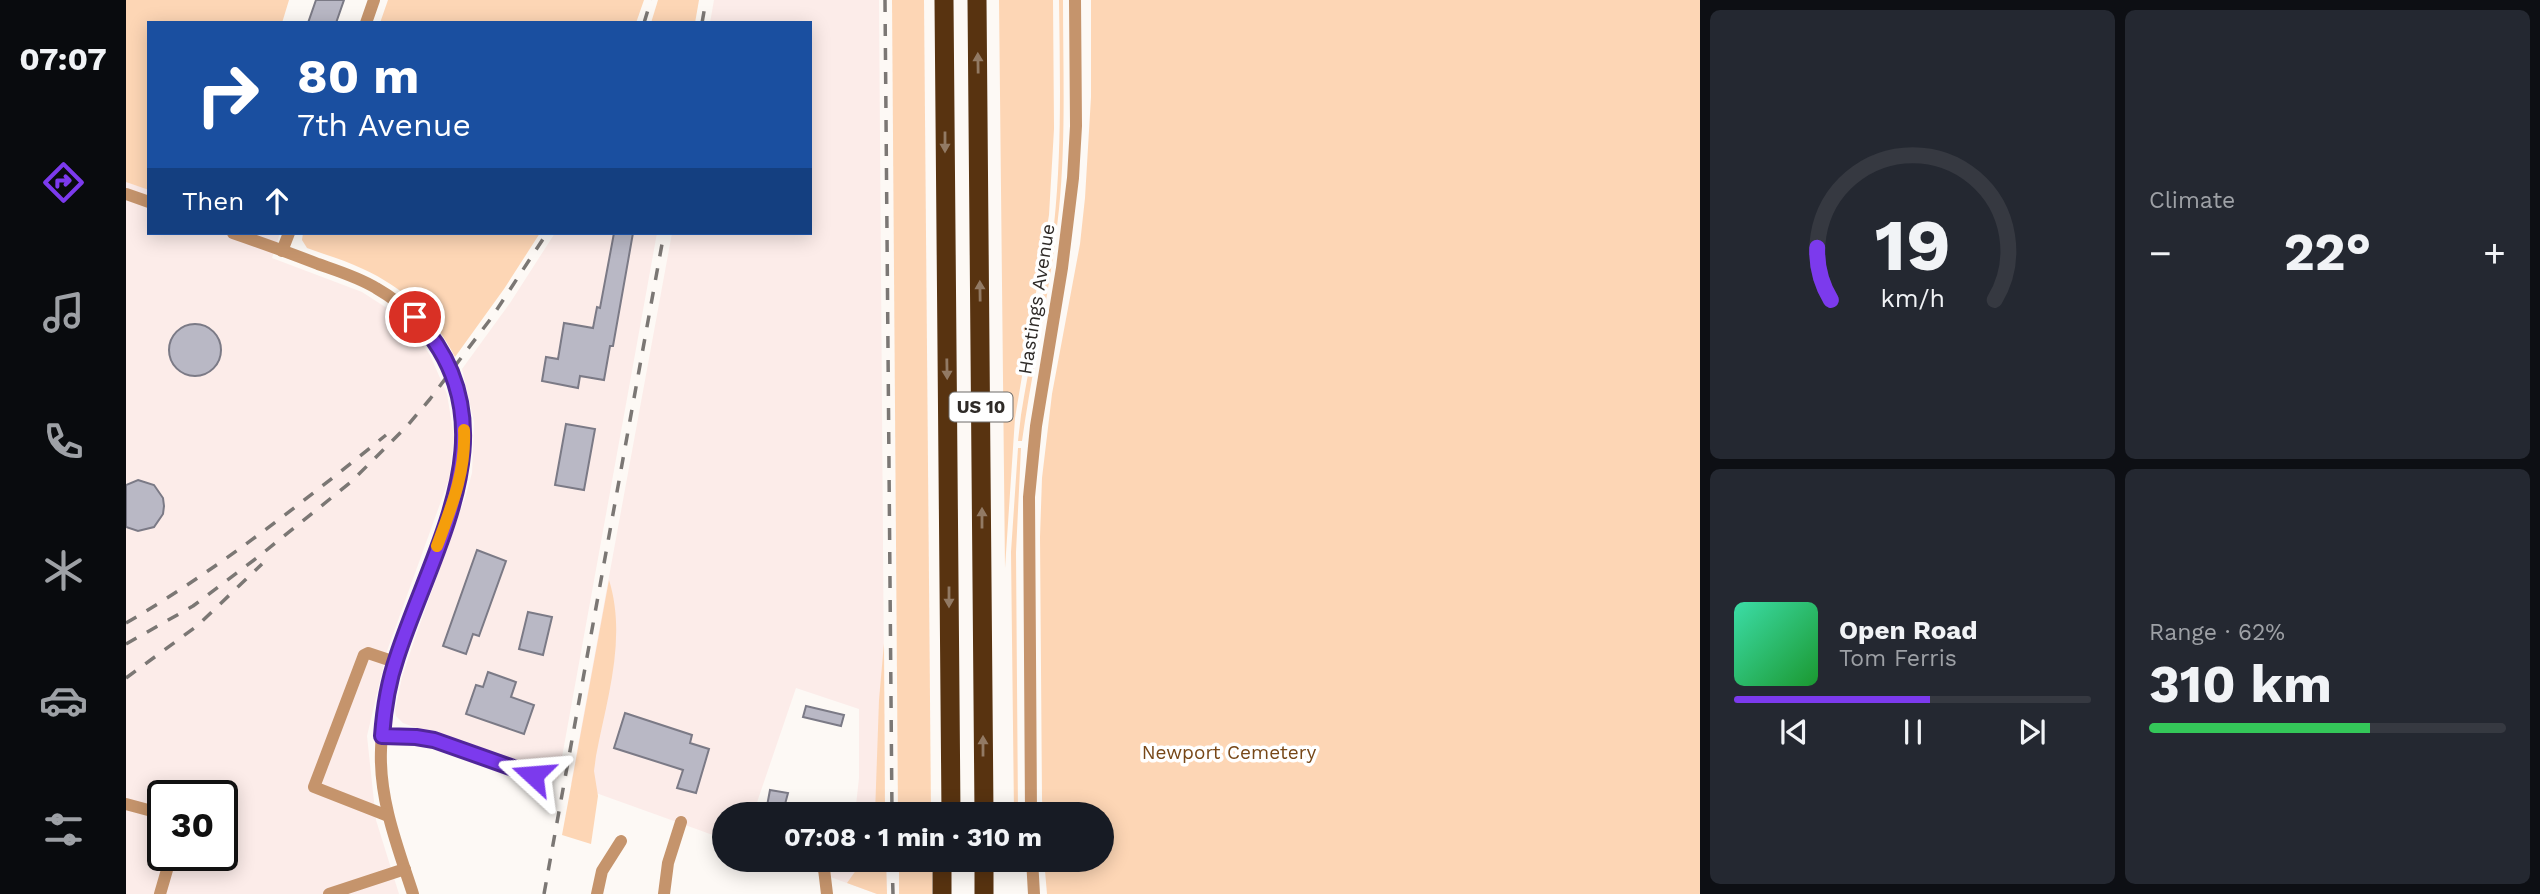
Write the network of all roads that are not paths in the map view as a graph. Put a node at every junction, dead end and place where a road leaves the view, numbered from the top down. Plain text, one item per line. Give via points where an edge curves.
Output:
1 (374, 0) edge
2 (944, 0) edge
3 (977, 0) edge
4 (1075, 0) edge
5 (367, 21) edge
6 (126, 194) edge
7 (147, 201) edge
8 (238, 235) edge
9 (288, 235) edge
10 (282, 251) junction
11 (950, 631) junction
12 (395, 662) junction
13 (382, 736) junction
14 (533, 775) dead end
15 (942, 802) edge
16 (951, 802) edge
17 (984, 802) edge
18 (1031, 802) edge
19 (126, 804) edge
20 (147, 810) edge
21 (388, 816) junction
22 (681, 822) dead end
23 (621, 841) dead end
24 (405, 869) junction
25 (167, 871) edge
26 (824, 872) edge
27 (942, 872) edge
28 (952, 872) edge
29 (984, 872) edge
30 (1033, 872) edge
31 (160, 894) edge
32 (329, 894) edge
33 (413, 894) edge
34 (597, 894) edge
35 (664, 894) edge
36 (827, 894) edge
37 (942, 894) edge
38 (952, 894) edge
39 (984, 894) edge
40 (1034, 894) edge

1 - 5 street
2 -> 11 highway, US 10
17 -> 3 highway, US 10
4 - 18 street, Hastings Avenue via 1072,188 1029,496
6 - 7 street
8 - 10 street
9 - 10 street
10 - 12 street via 388,295 426,330 451,371 460,400 464,432 460,479
11 - 15 highway
11 - 16 highway, US 10
12 - 13 street
12 - 21 street via 364,654 314,787
13 - 14 street via 434,740
13 - 21 street
19 - 20 street
21 - 24 street
22 - 35 street
23 - 34 street via 602,871
24 - 32 street
24 - 33 street
25 - 31 street
26 - 36 street
27 - 37 highway
28 - 38 highway
29 - 39 highway
30 - 40 street

